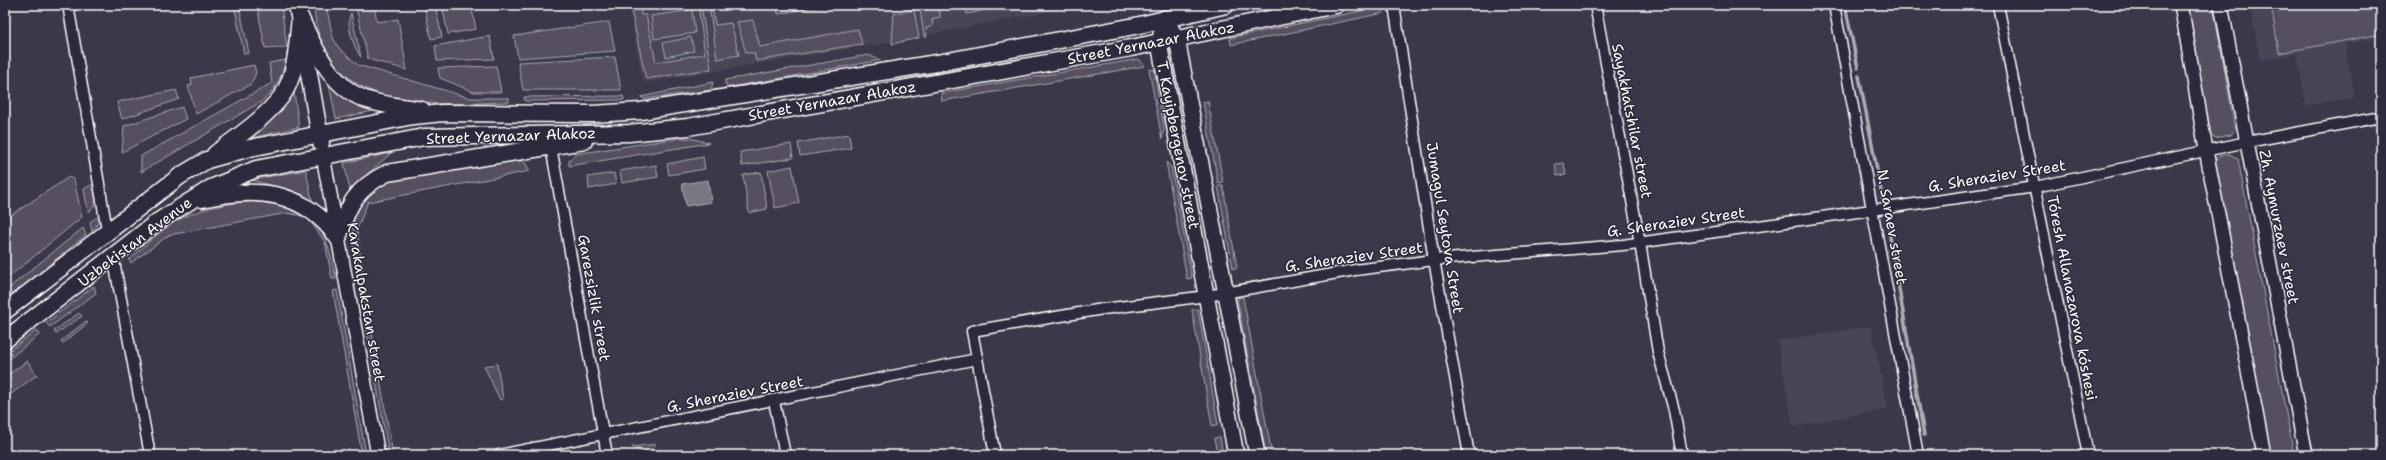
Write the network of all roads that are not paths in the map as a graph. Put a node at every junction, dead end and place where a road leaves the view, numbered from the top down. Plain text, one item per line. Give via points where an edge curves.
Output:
1 (68, 5) edge
2 (1226, 5) edge
3 (1336, 5) edge
4 (1394, 5) edge
5 (1595, 5) edge
6 (1834, 5) edge
7 (1998, 5) edge
8 (2181, 5) edge
9 (2220, 5) edge
10 (298, 11) edge
11 (1166, 18) junction
12 (1177, 39) junction
13 (1159, 43) junction
14 (1183, 66) junction
15 (1164, 72) junction
16 (824, 82) junction
17 (827, 102) junction
18 (443, 113) junction
19 (2381, 117) edge
20 (629, 133) junction
21 (319, 134) junction
22 (528, 134) junction
23 (2247, 142) junction
24 (551, 147) junction
25 (2206, 150) junction
26 (323, 156) junction
27 (207, 160) junction
28 (2035, 187) junction
29 (185, 204) junction
30 (1874, 210) junction
31 (107, 230) junction
32 (338, 238) junction
33 (1640, 242) junction
34 (113, 256) junction
35 (1434, 260) junction
36 (1226, 293) junction
37 (1206, 296) junction
38 (5, 310) edge
39 (5, 340) edge
40 (977, 359) junction
41 (774, 401) junction
42 (604, 435) junction
43 (150, 455) edge
44 (378, 455) edge
45 (499, 455) edge
46 (607, 455) edge
47 (785, 455) edge
48 (995, 455) edge
49 (1236, 455) edge
50 (1257, 455) edge
51 (1469, 455) edge
52 (1682, 455) edge
53 (1918, 455) edge
54 (2088, 455) edge
55 (2264, 455) edge
56 (2306, 455) edge

1 - 31 street
2 - 11 main road, Street Yernazar Alakoz
3 - 12 main road, Street Yernazar Alakoz
4 - 35 street, Jumagul Seytova Street
5 - 33 street, Sayakhatshilar street
6 - 30 street, N. Saraev street
7 - 28 street, Tóresh Allanazarova kóshesi
8 - 25 street
9 - 23 street, Zh. Aymurzaev street
10 - 18 main road via 321,61 348,90 369,101
10 - 21 main road
10 - 27 main road via 296,54 292,73 282,96 245,131
11 - 12 main road, T. Kayipbergenov street
11 - 13 main road, T. Kayipbergenov street
11 - 16 main road, Street Yernazar Alakoz via 1135,26
12 - 13 main road, Street Yernazar Alakoz
12 - 14 main road, T. Kayipbergenov street
13 - 15 main road, T. Kayipbergenov street
13 - 17 main road, Street Yernazar Alakoz
14 - 15 main road via 1172,62
14 - 36 main road, T. Kayipbergenov street
15 - 37 main road, T. Kayipbergenov street
16 - 17 main road
16 - 18 main road, Street Yernazar Alakoz via 641,111 593,114
17 - 20 main road, Street Yernazar Alakoz via 688,127
18 - 21 main road, Street Yernazar Alakoz via 406,117
19 - 23 street, G. Sheraziev Street
20 - 22 main road, Street Yernazar Alakoz
20 - 24 main road
21 - 26 main road
21 - 27 main road, Uzbekistan Avenue
22 - 24 street via 545,140
22 - 26 main road, Street Yernazar Alakoz via 424,137
23 - 25 street, G. Sheraziev Street
23 - 56 street, Zh. Aymurzaev street
24 - 32 main road via 387,173 360,190 351,202
24 - 42 street, Garezsizlik street
25 - 28 street, G. Sheraziev Street
25 - 55 street
26 - 29 main road, Uzbekistan Avenue via 256,169 229,179
26 - 32 street, Karakalpakstan street
27 - 31 main road, Uzbekistan Avenue via 180,176
28 - 30 street, G. Sheraziev Street
28 - 54 street, Tóresh Allanazarova kóshesi
29 - 32 main road via 235,193 274,194 314,211
29 - 34 main road, Uzbekistan Avenue
30 - 33 street, G. Sheraziev Street
30 - 53 street, N. Saraev street
31 - 38 main road, Uzbekistan Avenue
32 - 44 street, Karakalpakstan street
33 - 35 street, G. Sheraziev Street
33 - 52 street, Sayakhatshilar street via 1658,352
34 - 39 main road, Uzbekistan Avenue
34 - 43 street
35 - 36 street, G. Sheraziev Street via 1335,273
35 - 51 street, Jumagul Seytova Street
36 - 37 street, G. Sheraziev Street
36 - 50 main road, T. Kayipbergenov street
37 - 40 street, G. Sheraziev Street via 1098,310 972,331
37 - 49 main road, T. Kayipbergenov street
40 - 41 street, G. Sheraziev Street
40 - 48 street
41 - 42 street, G. Sheraziev Street
41 - 47 street
42 - 45 street, G. Sheraziev Street
42 - 46 street, Garezsizlik street

